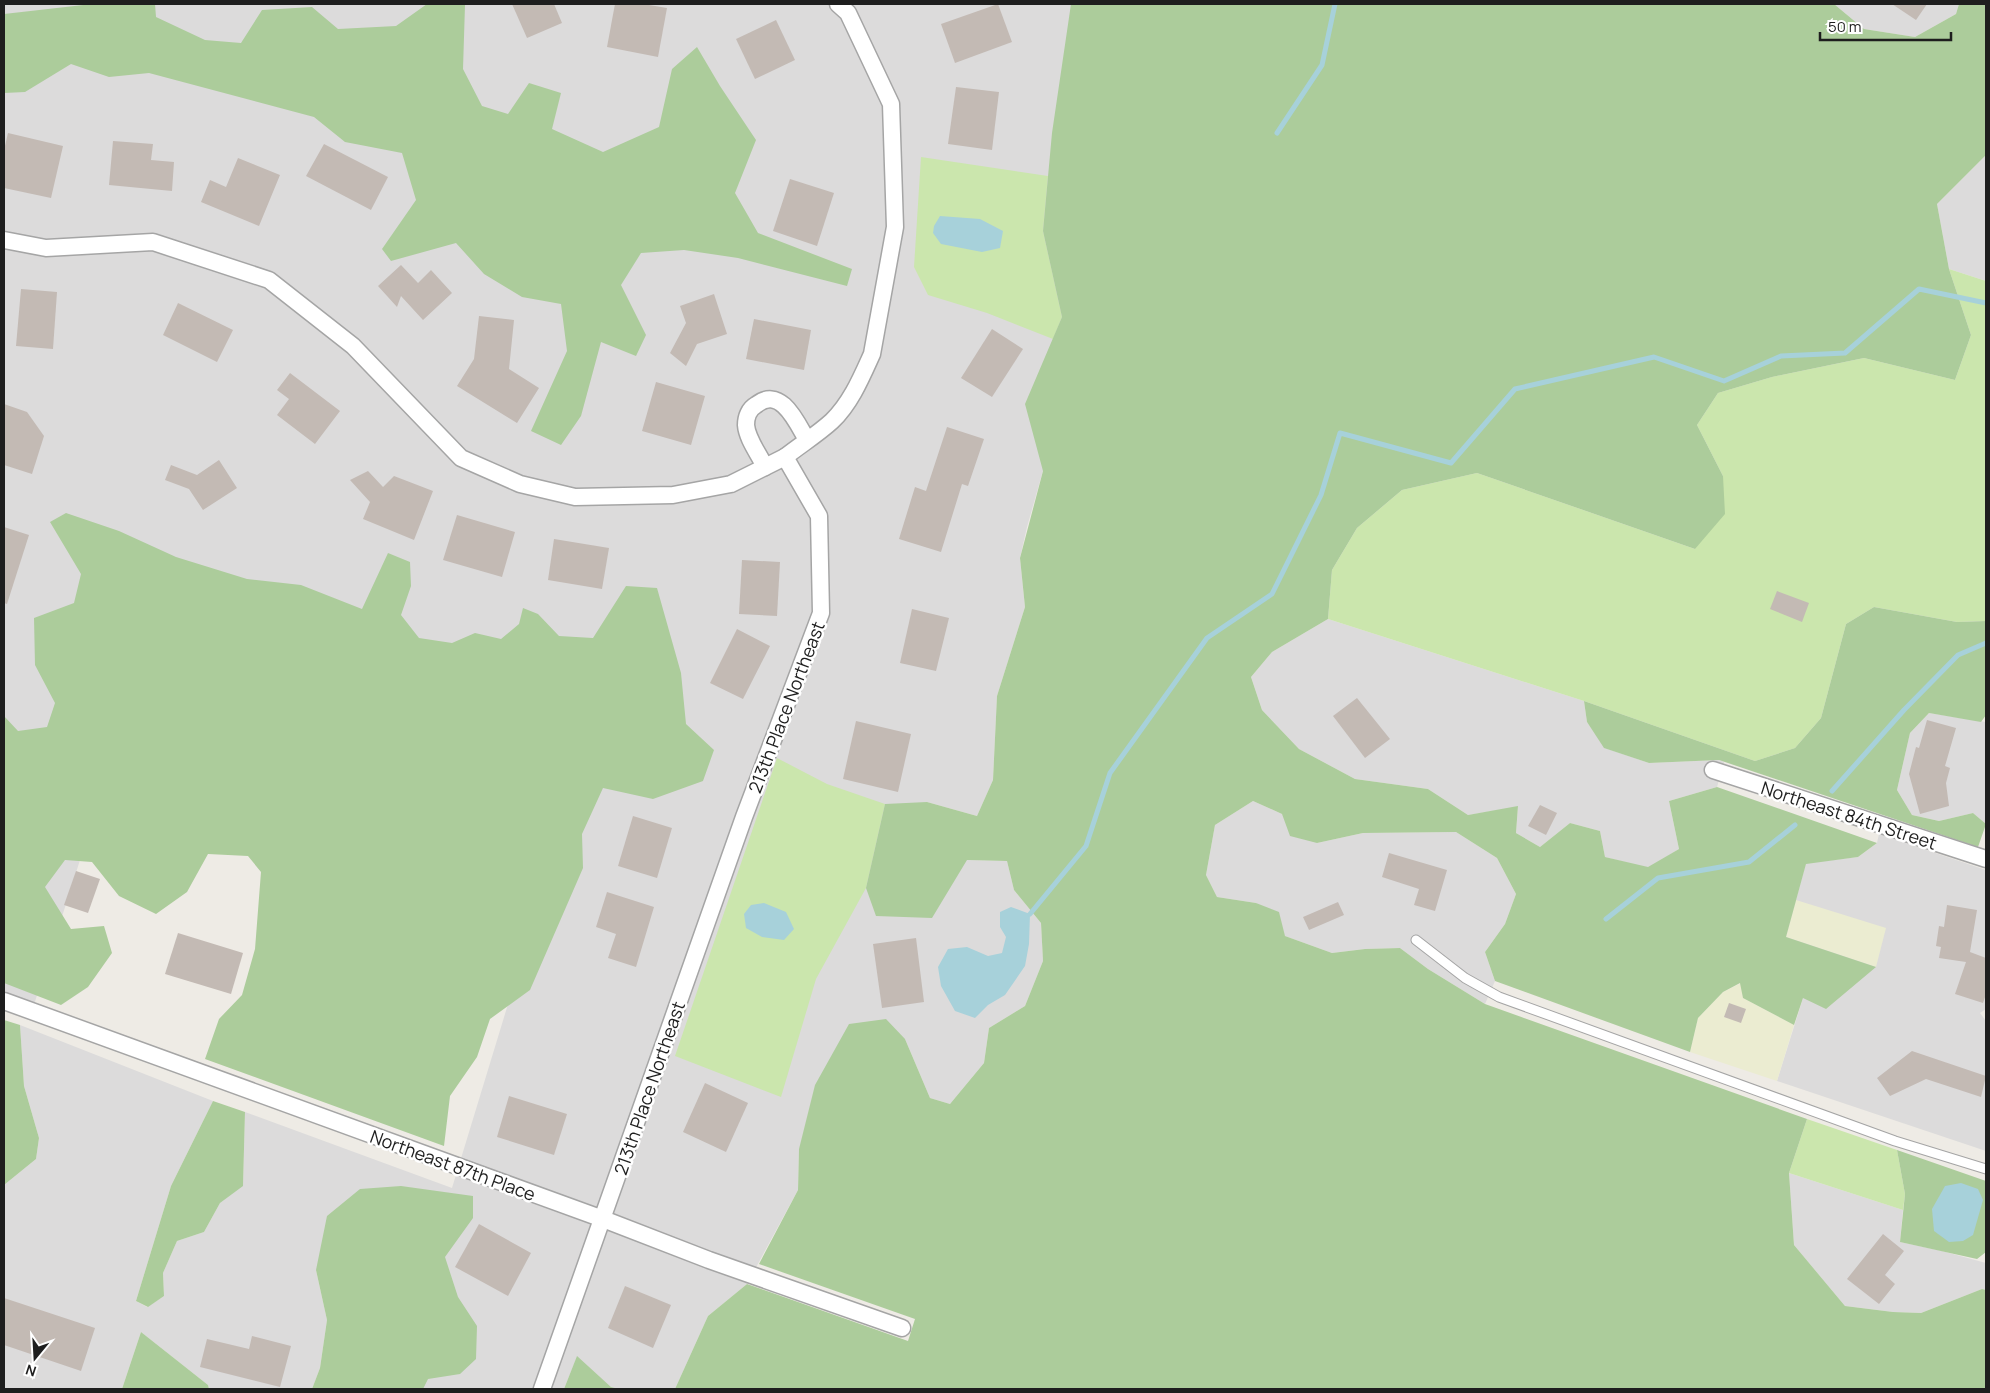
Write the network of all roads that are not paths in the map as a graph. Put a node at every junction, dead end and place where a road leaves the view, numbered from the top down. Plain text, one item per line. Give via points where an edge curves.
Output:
1 (843, 9) edge
2 (4, 240) edge
3 (807, 440) junction
4 (785, 457) junction
5 (765, 467) junction
6 (1713, 770) dead end
7 (1986, 859) edge
8 (1416, 940) dead end
9 (4, 1001) edge
10 (1986, 1169) edge
11 (603, 1219) junction
12 (902, 1328) dead end
13 (542, 1389) edge

1 - 3 street via 890,104 895,227 872,354 852,395 833,420
2 - 5 street via 46,248 153,242 269,280 353,346 461,458 520,484 575,497 673,495 731,484
3 - 4 street
3 - 5 street via 784,404 770,400 755,405 746,426
4 - 5 street
4 - 11 street, 213th Place Northeast via 819,516 821,613 744,817
6 - 7 street, Northeast 84th Street
8 - 10 lane via 1465,978 1499,997 1895,1140
9 - 11 street, Northeast 87th Place
11 - 12 street, Northeast 87th Place
11 - 13 street, 213th Place Northeast

